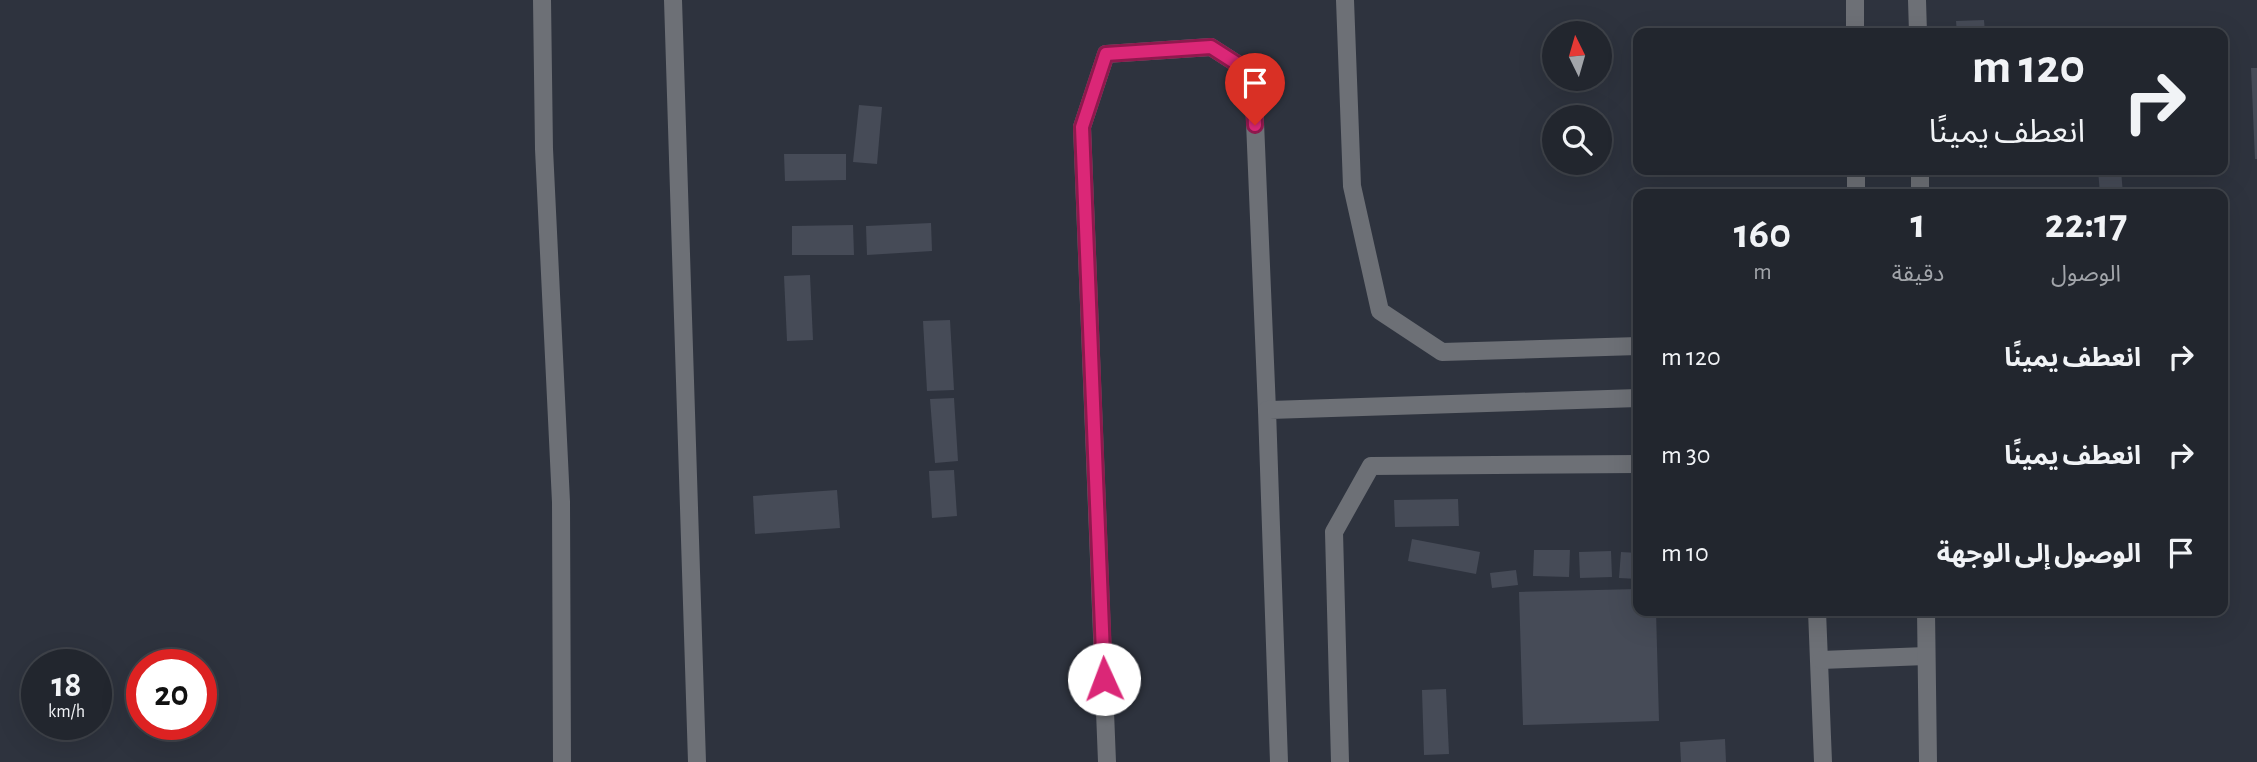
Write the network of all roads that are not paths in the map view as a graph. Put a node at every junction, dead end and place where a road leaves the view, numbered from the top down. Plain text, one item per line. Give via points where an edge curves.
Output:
1 (542, 0) edge
2 (673, 0) edge
3 (1345, 0) edge
4 (1855, 0) edge
5 (1917, 0) edge
6 (1855, 28) edge
7 (1918, 28) edge
8 (1633, 346) edge
9 (1633, 398) edge
10 (1267, 410) junction
11 (1633, 464) edge
12 (1817, 616) edge
13 (1926, 616) edge
14 (1926, 656) junction
15 (1821, 660) junction
16 (562, 762) edge
17 (697, 762) edge
18 (1107, 762) edge
19 (1279, 762) edge
20 (1340, 762) edge
21 (1823, 762) edge
22 (1928, 762) edge

1 - 16 street via 544,149 561,502
2 - 17 street
3 - 8 street via 1352,186 1380,311 1442,352
4 - 6 street
5 - 7 street
9 - 10 street
10 - 18 street via 1253,74 1211,47 1106,54 1082,127
10 - 19 street
11 - 20 street via 1371,466 1334,532
12 - 15 street
13 - 14 street
14 - 15 street
14 - 22 street
15 - 21 street

